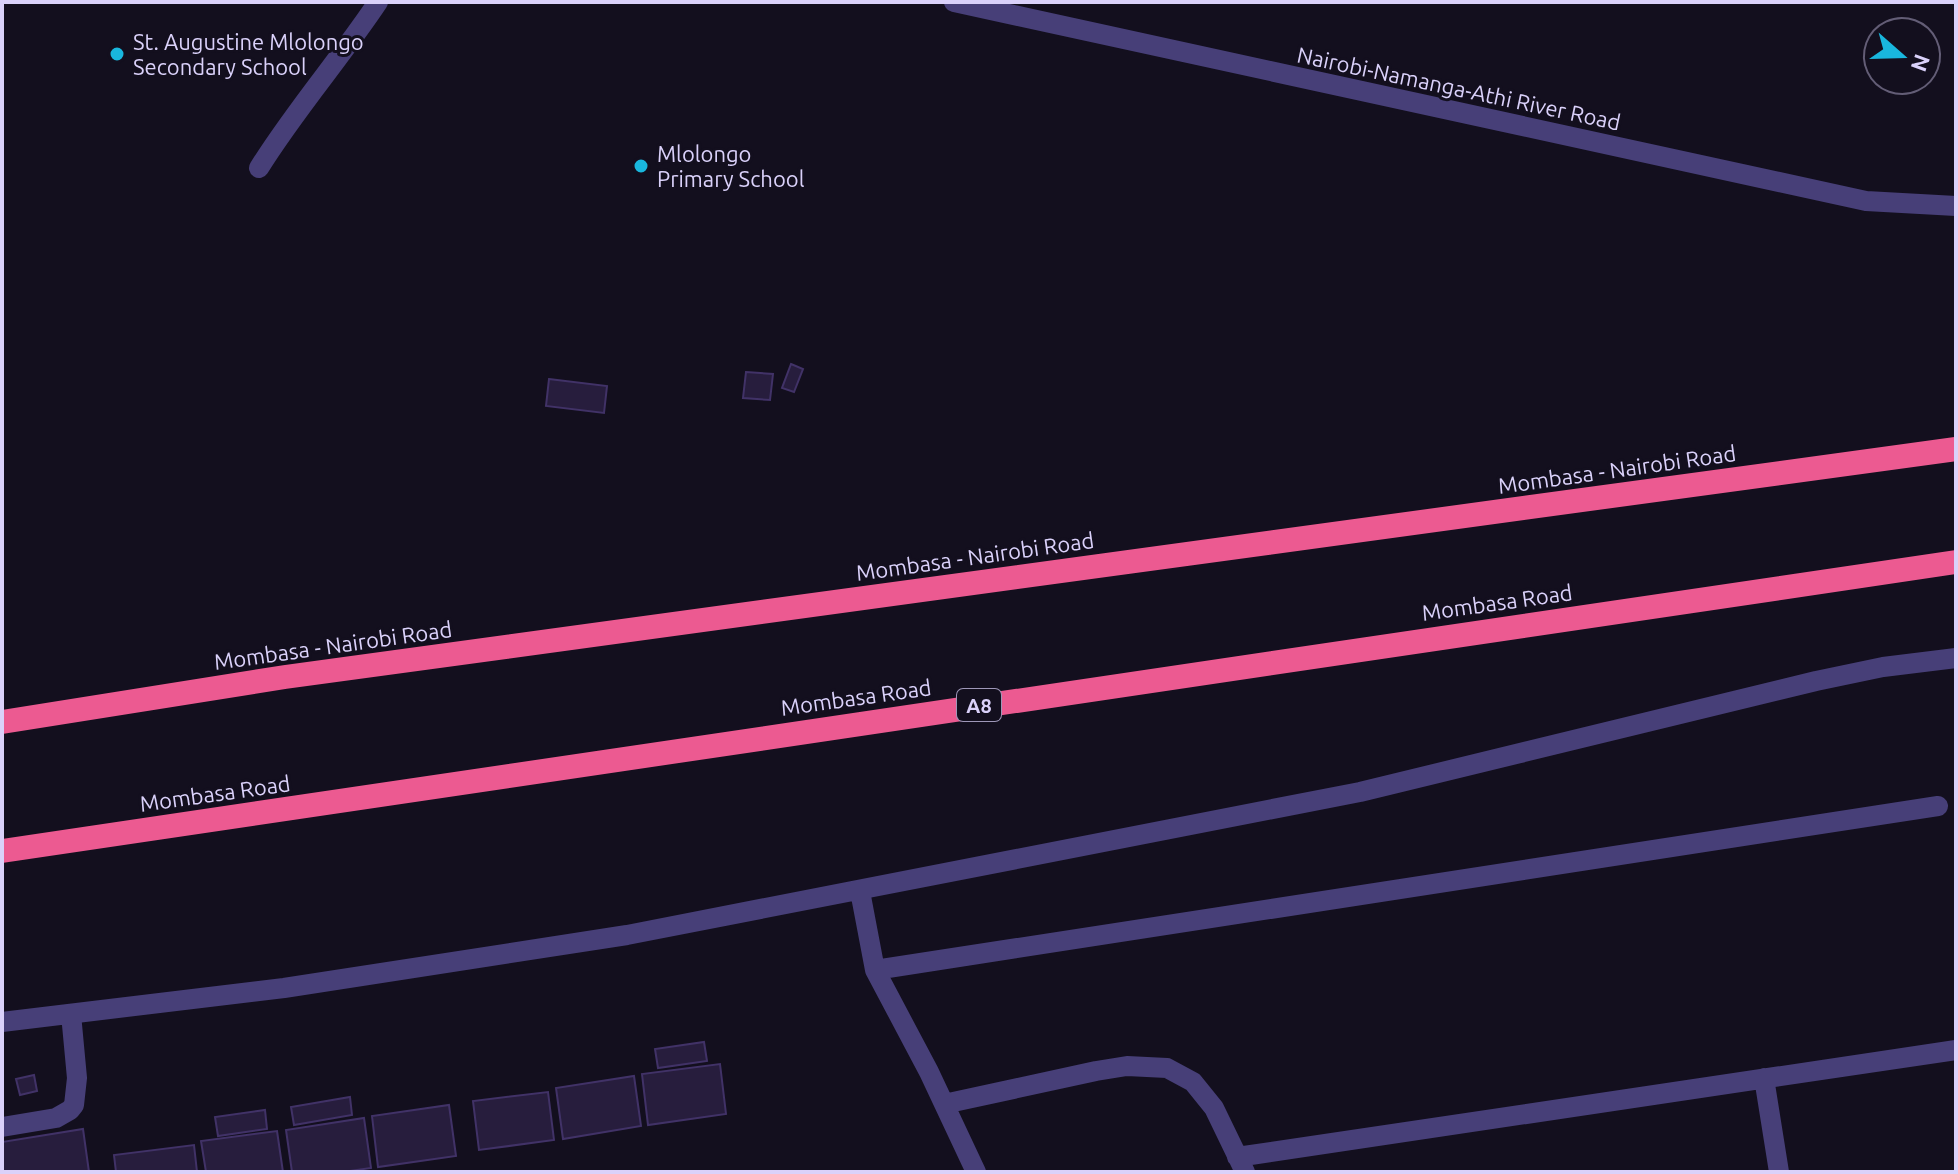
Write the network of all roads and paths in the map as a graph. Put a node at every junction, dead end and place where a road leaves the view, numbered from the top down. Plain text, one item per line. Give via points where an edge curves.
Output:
1 (378, 2) edge
2 (954, 2) edge
3 (259, 168) dead end
4 (1956, 206) edge
5 (1956, 449) edge
6 (1956, 562) edge
7 (1956, 658) edge
8 (2, 722) edge
9 (1938, 806) dead end
10 (2, 851) edge
11 (860, 891) junction
12 (875, 970) junction
13 (71, 1014) junction
14 (2, 1022) edge
15 (1956, 1050) edge
16 (1764, 1078) junction
17 (944, 1104) junction
18 (2, 1127) edge
19 (1241, 1164) edge
20 (976, 1172) edge
21 (1779, 1172) edge

1 - 3 street via 287,122
2 - 4 street, Nairobi-Namanga-Athi River Road via 1866,201
5 - 8 highway, Mombasa - Nairobi Road via 300,675
6 - 10 highway, Mombasa Road / A8
7 - 11 street via 1816,681 1360,792
9 - 12 street
11 - 12 street
11 - 13 street via 477,960
12 - 17 street
13 - 14 street
13 - 18 street via 74,1105 56,1118
15 - 16 street
16 - 19 street
16 - 21 street
17 - 19 street via 1096,1071 1167,1068 1193,1082 1214,1108
17 - 20 street

